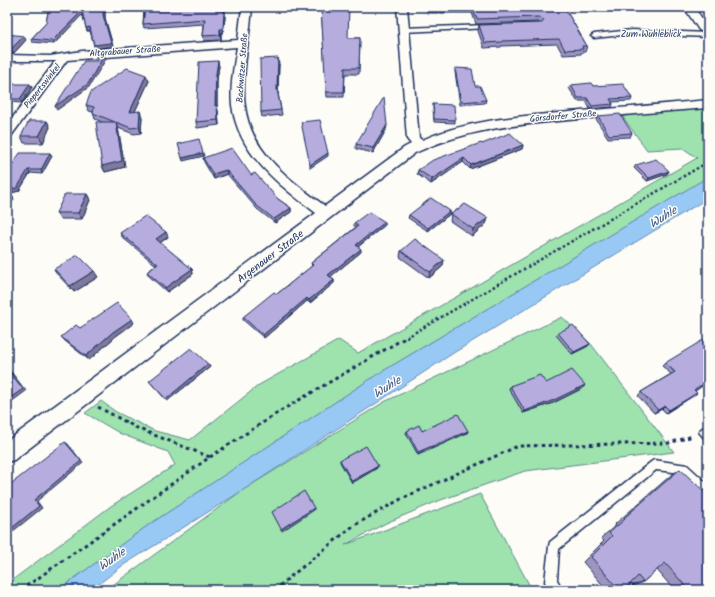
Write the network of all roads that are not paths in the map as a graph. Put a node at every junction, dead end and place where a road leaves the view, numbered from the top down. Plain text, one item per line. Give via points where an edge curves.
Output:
1 (247, 7) edge
2 (402, 7) edge
3 (689, 7) edge
4 (492, 27) edge
5 (403, 30) junction
6 (708, 31) edge
7 (708, 35) edge
8 (594, 36) dead end
9 (242, 43) junction
10 (7, 58) edge
11 (62, 58) junction
12 (708, 104) edge
13 (7, 133) edge
14 (420, 145) junction
15 (326, 214) junction
16 (7, 453) edge
17 (708, 491) edge
18 (556, 590) edge

1 - 9 street, Bachwitzer Straße
2 - 5 street
3 - 6 street
4 - 5 lane
5 - 14 street via 413,139
7 - 8 lane, Zum Wuhleblick via 632,32
9 - 11 street, Altgrabauer Straße via 82,54
9 - 15 street, Bachwitzer Straße via 238,104 242,123 252,145 264,163 282,180
10 - 11 street, Altgrabauer Straße
11 - 13 street, Piepertswinkel
12 - 14 street, Görsdorfer Straße via 487,125
14 - 15 street, Argenauer Straße
15 - 16 street, Argenauer Straße
17 - 18 lane via 684,468 654,465 554,546 551,582

